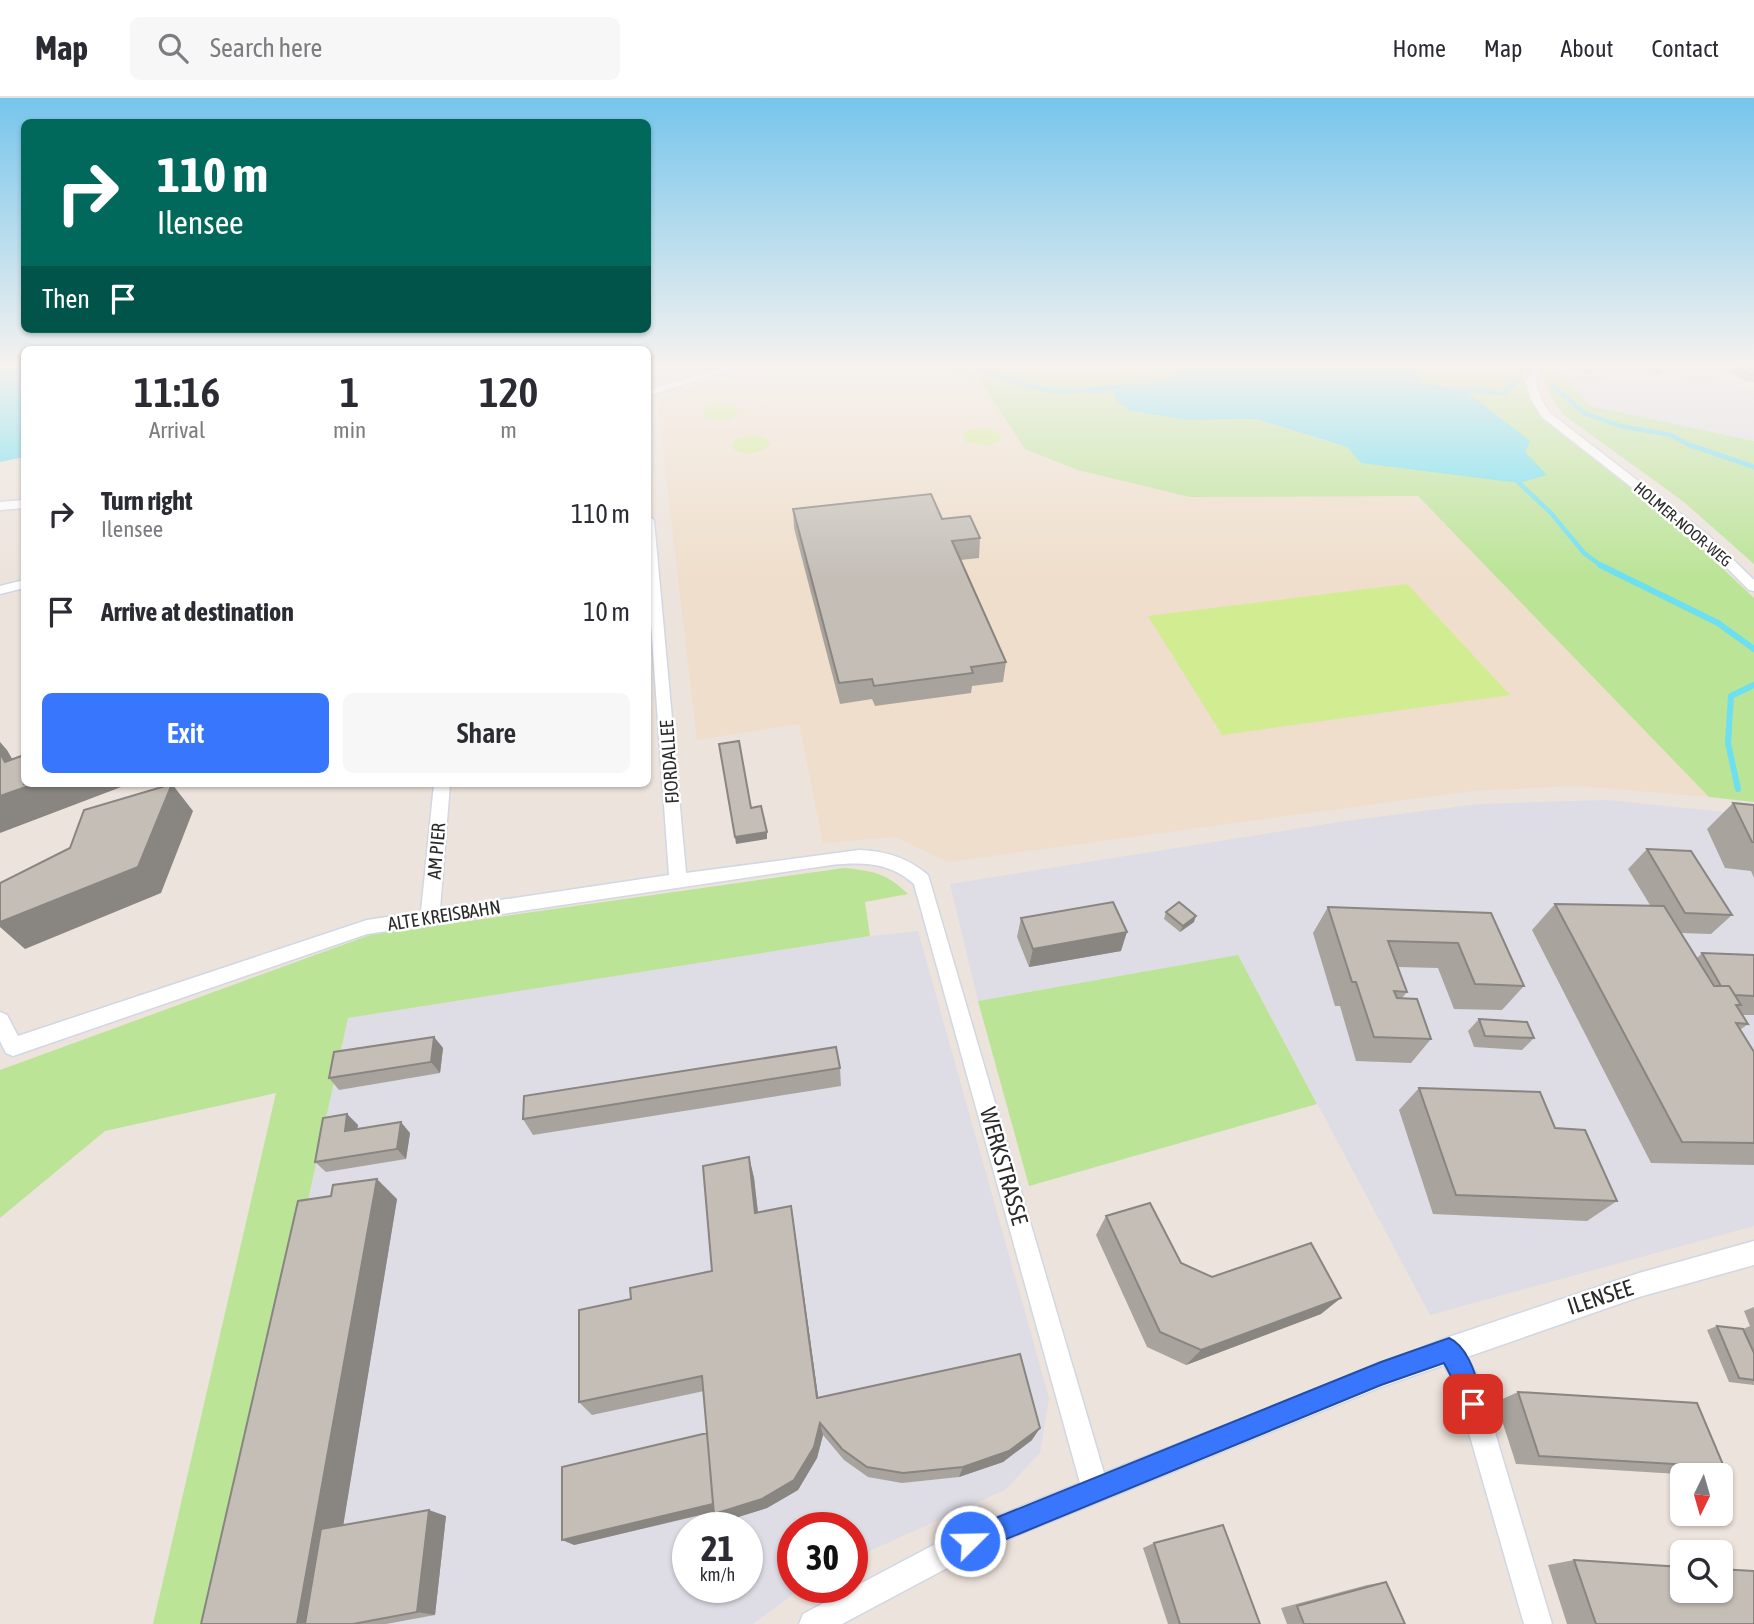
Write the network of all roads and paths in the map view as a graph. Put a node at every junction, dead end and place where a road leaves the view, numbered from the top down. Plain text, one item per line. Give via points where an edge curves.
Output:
1 (1572, 435) edge
2 (1584, 435) edge
3 (21, 504) edge
4 (0, 506) edge
5 (651, 550) edge
6 (1754, 574) edge
7 (21, 585) edge
8 (1754, 587) edge
9 (0, 590) edge
10 (442, 787) edge
11 (891, 858) joint
12 (678, 879) junction
13 (430, 918) junction
14 (0, 1021) edge
15 (1754, 1253) edge
16 (1449, 1349) junction
17 (1095, 1489) junction
18 (813, 1624) edge
19 (1538, 1624) edge

1 - 8 street, HOLMER-NOOR-WEG via 1703,537
2 - 6 street, HOLMER-NOOR-WEG via 1700,523
3 - 4 street
5 - 12 street, FJORDALLEE
7 - 9 street
10 - 13 street, AM PIER
11 - 12 street, ALTE KREISBAHN via 860,854
11 - 17 street, WERKSTRASSE via 922,880
12 - 13 street, ALTE KREISBAHN
13 - 14 street, ALTE KREISBAHN via 368,927 13,1047
15 - 16 street, ILENSEE via 1626,1289
16 - 17 street, ILENSEE
16 - 19 street via 1466,1380
17 - 18 street, ILENSEE via 970,1541

